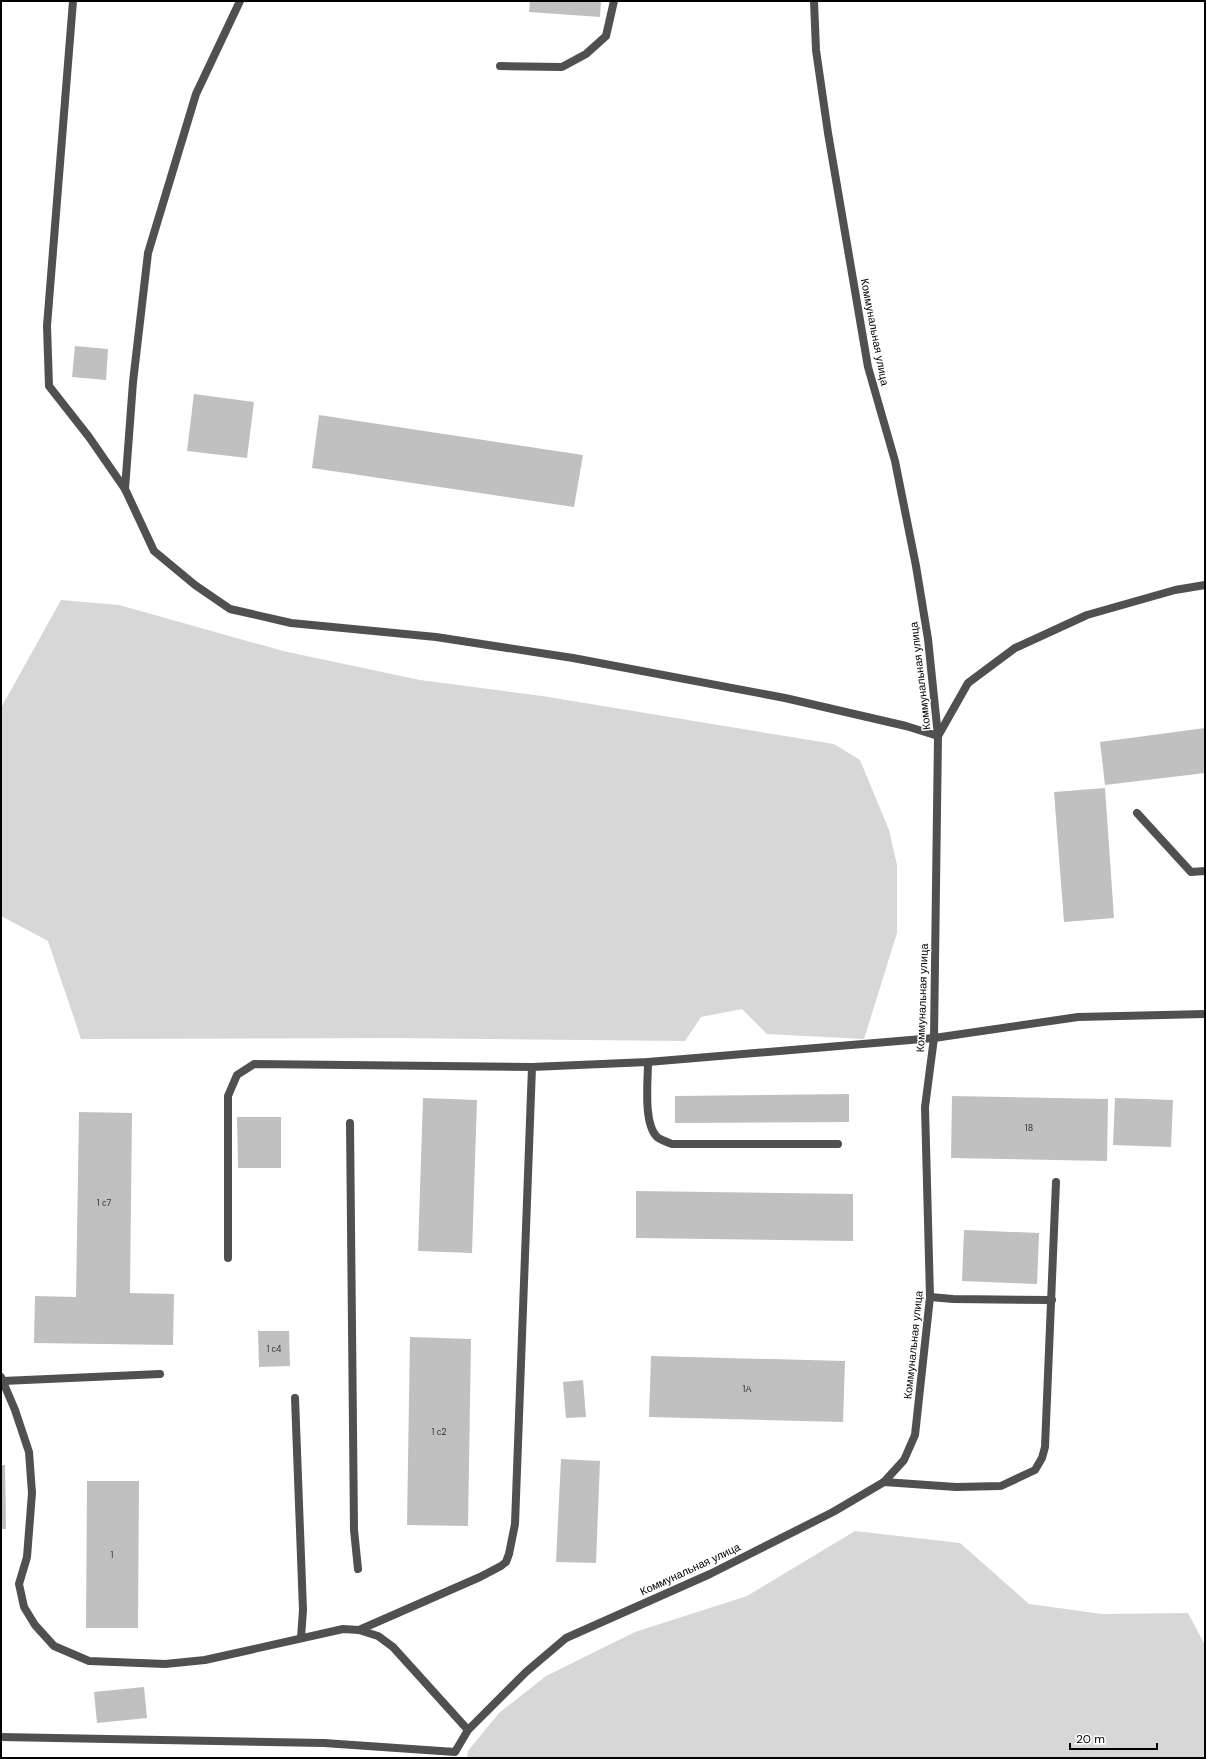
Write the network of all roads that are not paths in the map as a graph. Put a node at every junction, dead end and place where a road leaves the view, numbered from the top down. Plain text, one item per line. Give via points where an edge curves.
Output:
1 (73, 1) edge
2 (240, 1) edge
3 (614, 1) edge
4 (814, 1) edge
5 (500, 66) dead end
6 (125, 489) junction
7 (1205, 585) edge
8 (938, 736) junction
9 (1137, 813) dead end
10 (1205, 871) edge
11 (1205, 1014) edge
12 (934, 1038) junction
13 (648, 1062) junction
14 (532, 1067) junction
15 (350, 1123) dead end
16 (838, 1144) dead end
17 (1056, 1182) dead end
18 (228, 1258) dead end
19 (930, 1297) junction
20 (1052, 1300) junction
21 (160, 1374) dead end
22 (2, 1379) edge
23 (295, 1398) dead end
24 (884, 1482) junction
25 (358, 1569) dead end
26 (359, 1630) junction
27 (301, 1638) junction
28 (468, 1730) junction
29 (1, 1737) edge

1 - 6 street via 47,326 49,386
2 - 6 street via 196,94 148,253 133,382
3 - 5 street via 606,36 586,54 562,67
4 - 8 street, Коммунальная улица via 816,50 828,133 868,367 895,461 916,566 928,639
6 - 8 street via 154,551 195,586 230,609 291,623 436,637 573,658 784,698 906,726
7 - 8 street via 1175,590 1087,615 1015,648 968,683
8 - 12 street, Коммунальная улица
9 - 10 street via 1191,872
11 - 12 street via 1078,1016
12 - 13 street
12 - 19 street, Коммунальная улица via 925,1107
13 - 14 street
13 - 16 street via 650,1125 658,1137 672,1144
14 - 18 street via 254,1064 238,1075 228,1096
14 - 26 street via 515,1524 509,1554 501,1566 480,1577
15 - 25 street via 354,1530
17 - 20 street
19 - 20 street
19 - 24 street, Коммунальная улица via 915,1435 904,1460
20 - 24 street via 1045,1447 1042,1458 1034,1470 1001,1486 956,1487
21 - 22 street
22 - 27 street via 29,1452 32,1493 27,1557 19,1584 24,1607 35,1625 54,1646 90,1661 165,1664 205,1660
23 - 27 street via 303,1610
24 - 28 street, Коммунальная улица via 833,1512 710,1574 566,1638 526,1672
26 - 27 street via 343,1629
26 - 28 street via 378,1636 393,1647
28 - 29 street, Коммунальная улица via 455,1752 324,1743

